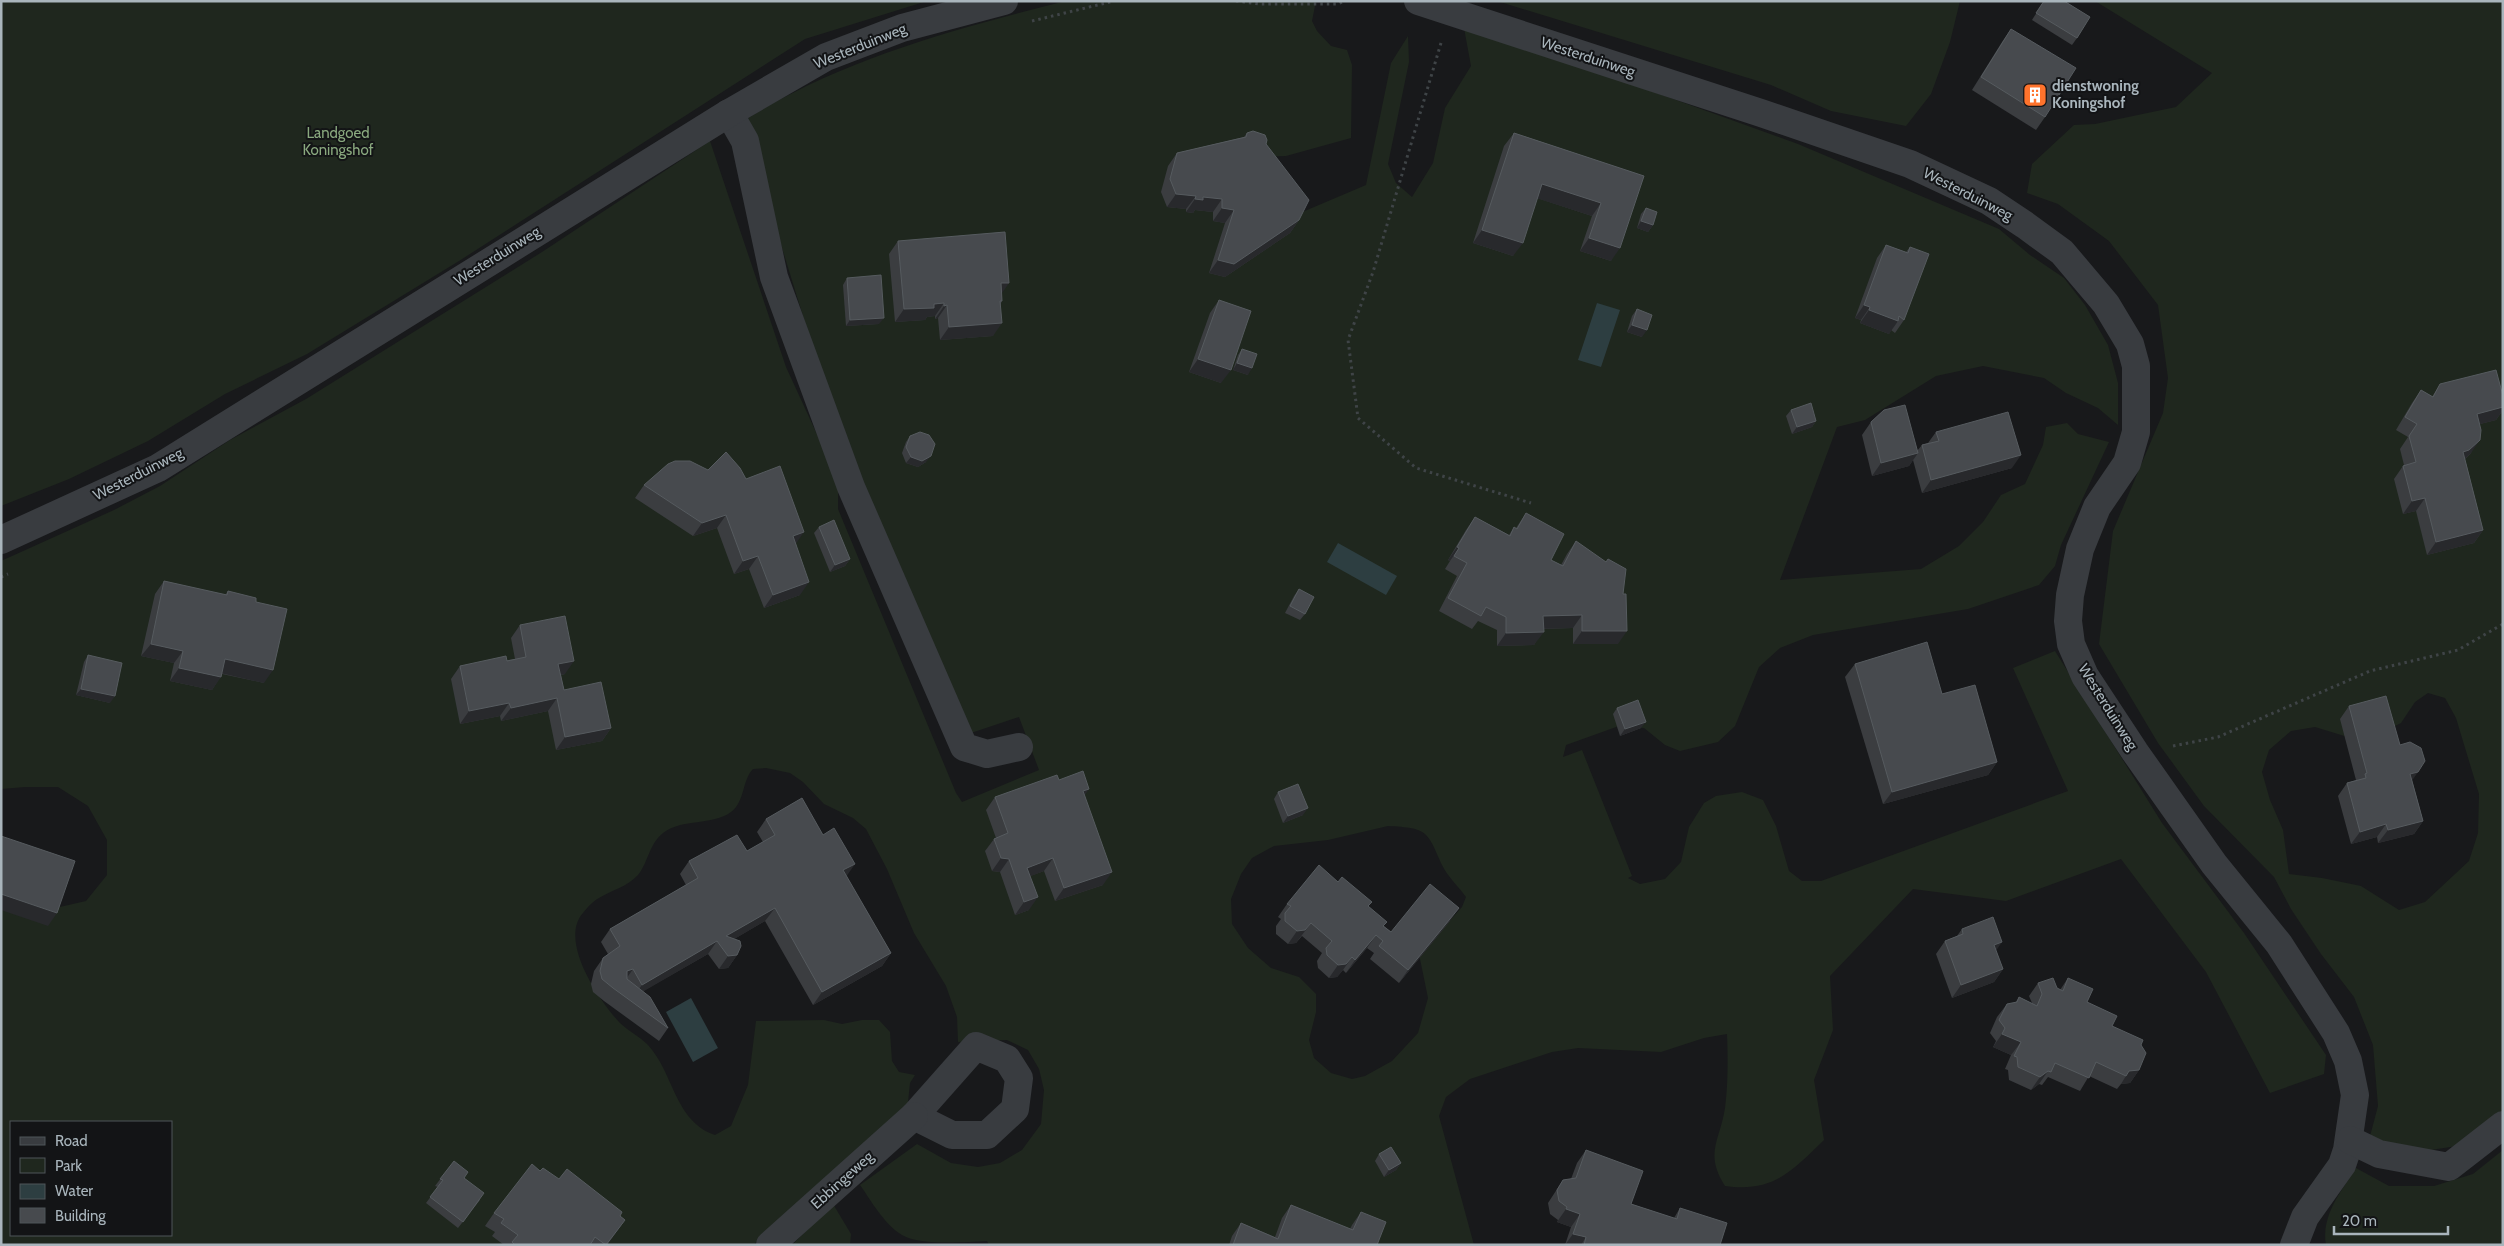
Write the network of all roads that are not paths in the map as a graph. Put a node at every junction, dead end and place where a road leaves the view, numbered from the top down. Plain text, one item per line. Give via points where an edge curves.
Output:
1 (1004, 1) edge
2 (1418, 1) edge
3 (728, 113) junction
4 (1, 540) edge
5 (1018, 747) dead end
6 (914, 1116) dead end
7 (2503, 1125) edge
8 (2350, 1140) junction
9 (770, 1245) edge
10 (2294, 1245) edge

1 - 3 street, Westerduinweg via 902,28 826,57
2 - 8 street, Westerduinweg via 1910,164 1988,201 2026,225 2062,252 2106,304 2130,344 2136,366 2136,432 2126,463 2097,507 2080,548 2070,595 2068,621 2071,644 2085,676 2136,752 2214,864 2279,944 2336,1033 2348,1061 2355,1095
3 - 4 street, Westerduinweg via 158,468
3 - 5 street via 745,141 774,277 851,487 964,747 987,754
6 - 9 street, Ebbingeweg
7 - 8 street via 2449,1166 2379,1154
8 - 10 street, Westerduinweg via 2342,1165 2305,1217

